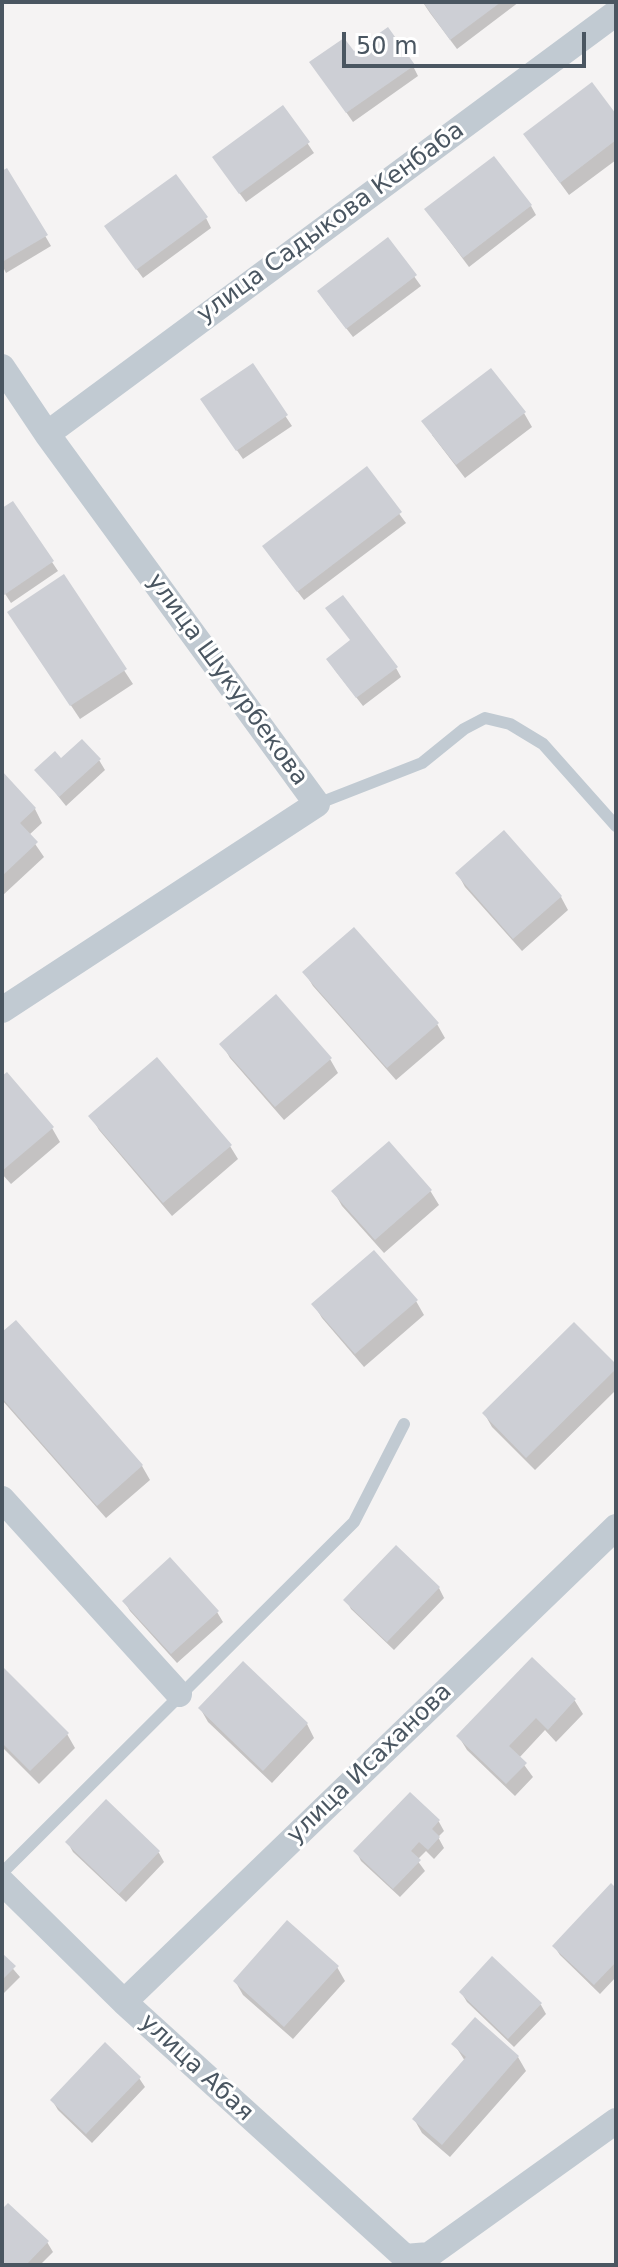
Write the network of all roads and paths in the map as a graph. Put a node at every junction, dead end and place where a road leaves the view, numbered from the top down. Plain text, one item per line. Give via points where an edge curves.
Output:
1 (616, 13) edge
2 (2, 367) edge
3 (47, 434) junction
4 (317, 804) junction
5 (616, 826) edge
6 (2, 1010) edge
7 (404, 1424) dead end
8 (2, 1499) edge
9 (616, 1527) edge
10 (179, 1694) junction
11 (2, 1873) edge
12 (2, 1882) edge
13 (124, 2002) junction
14 (616, 2121) edge
15 (396, 2258) edge

1 - 3 street, улица Садыкова Кенбаба
2 - 3 street, улица Шукурбекова
3 - 4 street, улица Шукурбекова
4 - 5 lane via 422,763 485,718 510,724 543,744
4 - 6 street, улица Шукурбекова
7 - 10 lane via 354,1522
8 - 10 street
9 - 13 street, улица Исаханова
10 - 11 lane
12 - 13 street, улица Абая
13 - 15 street, улица Абая
14 - 15 street via 429,2255

